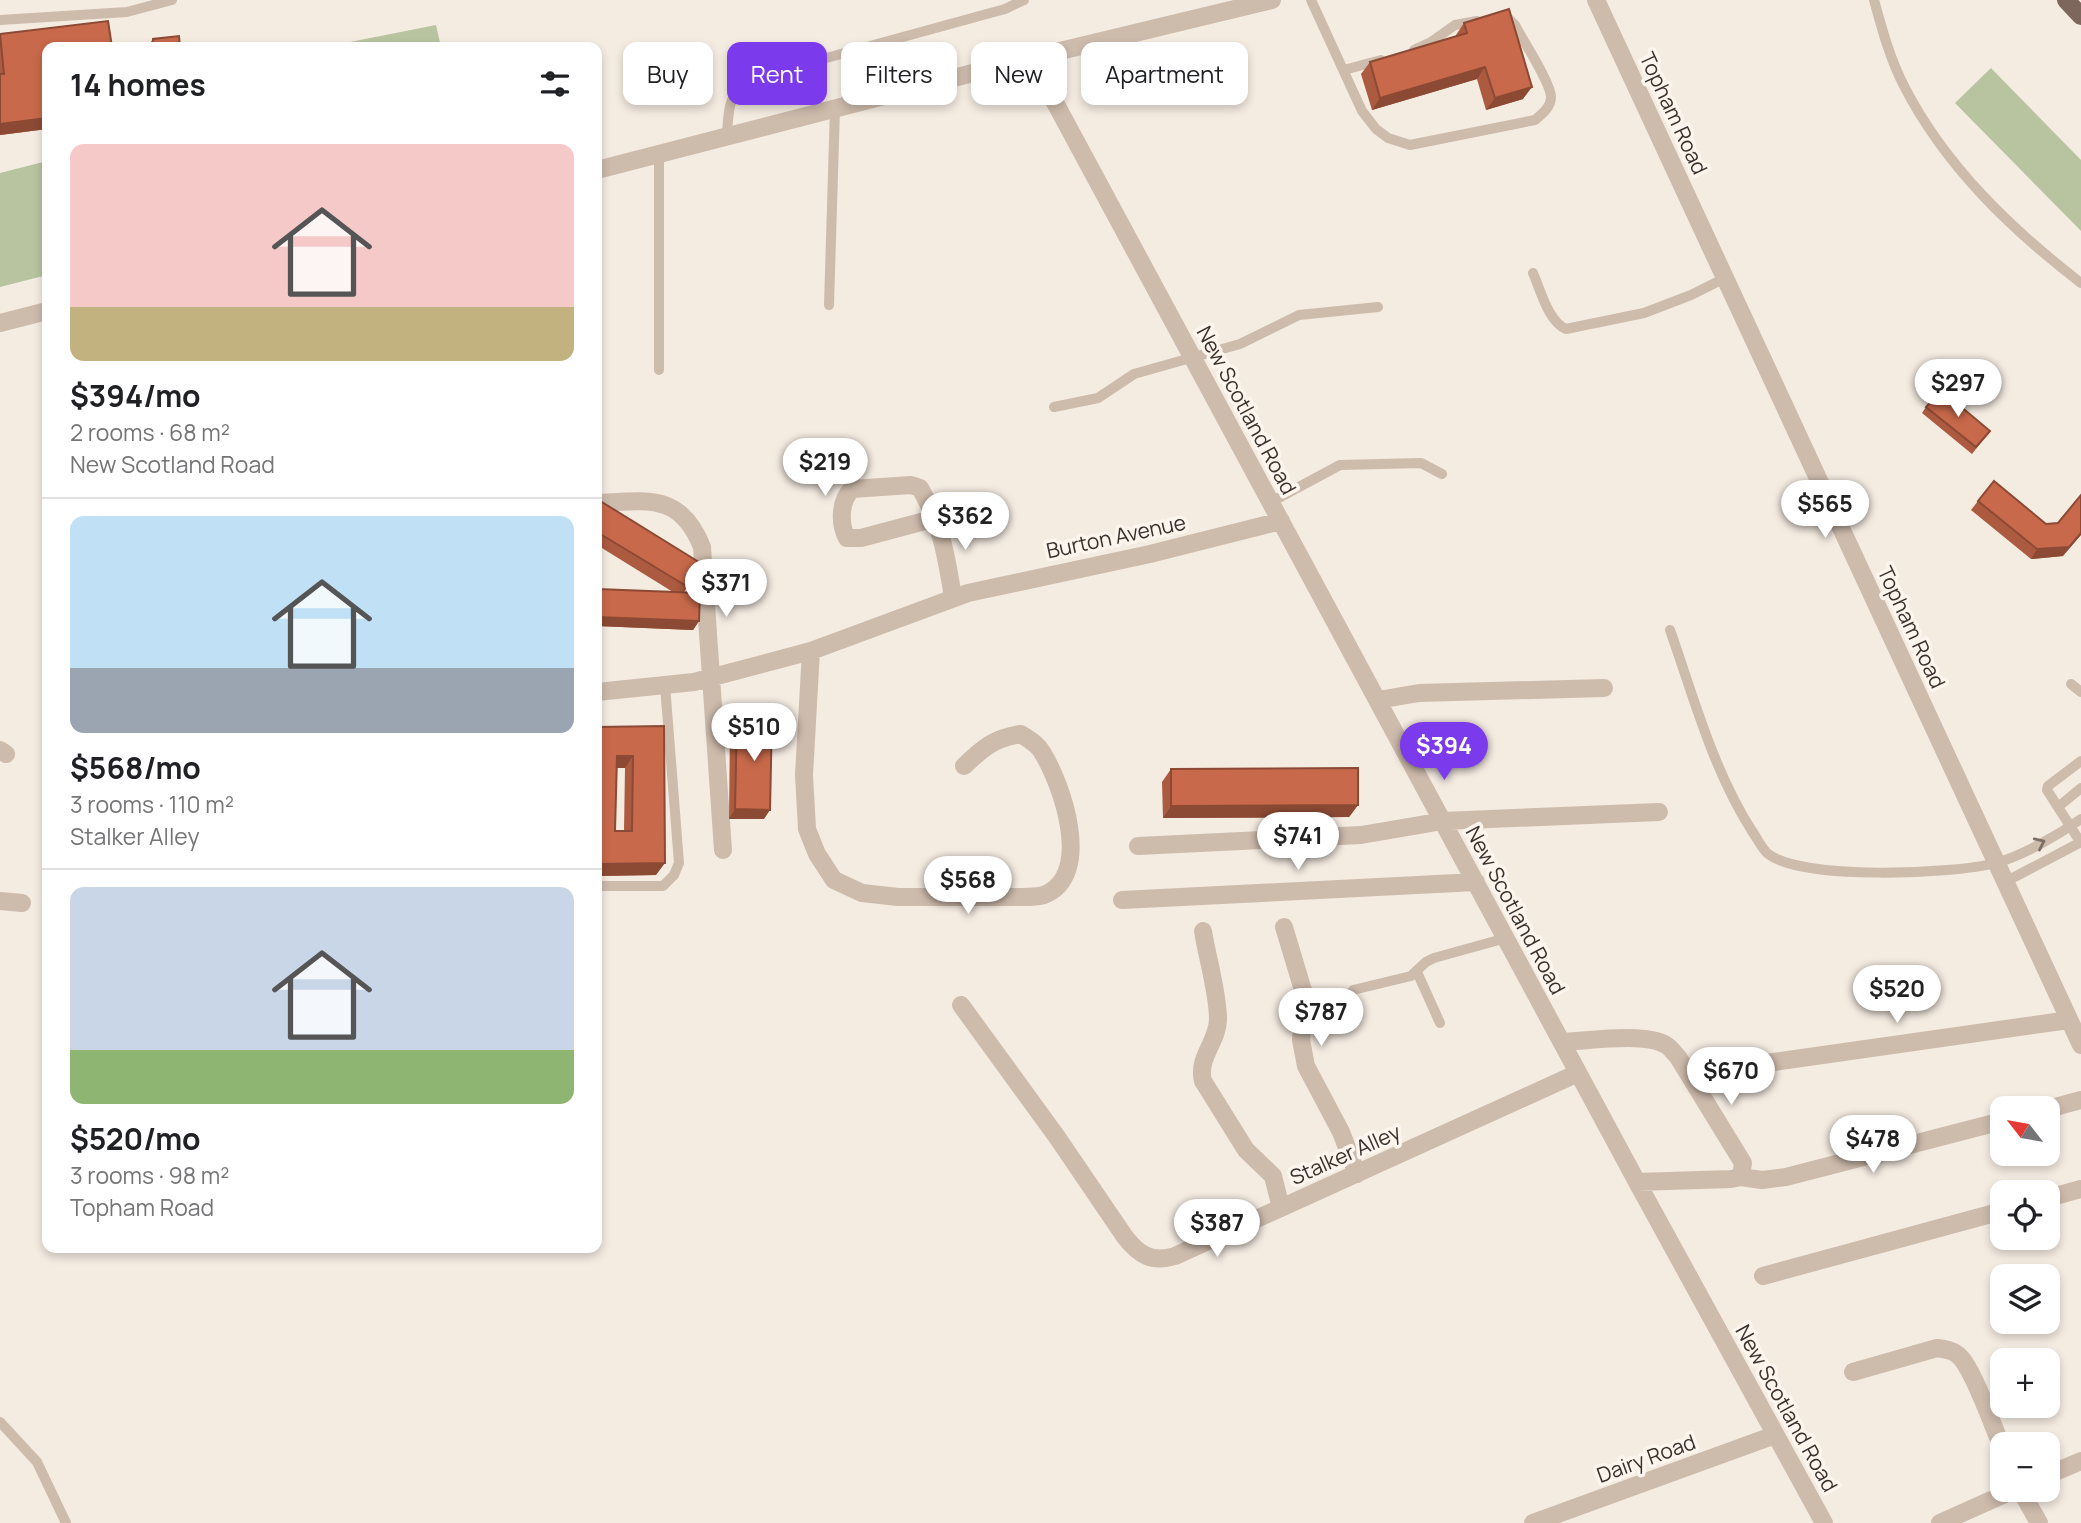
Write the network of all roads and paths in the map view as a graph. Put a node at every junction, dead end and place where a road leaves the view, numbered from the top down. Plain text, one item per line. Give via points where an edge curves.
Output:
1 (172, 0) edge
2 (1024, 0) edge
3 (1272, 0) edge
4 (1311, 0) edge
5 (1596, 0) edge
6 (1874, 0) edge
7 (2066, 0) edge
8 (2081, 16) edge
9 (0, 20) edge
10 (1067, 49) edge
11 (1408, 52) edge
12 (1395, 56) edge
13 (1344, 70) junction
14 (971, 73) edge
15 (1056, 105) edge
16 (835, 108) junction
17 (727, 136) junction
18 (659, 155) junction
19 (602, 169) edge
20 (1533, 273) dead end
21 (1725, 278) junction
22 (2081, 283) edge
23 (829, 305) dead end
24 (1378, 307) dead end
25 (42, 312) edge
26 (0, 323) edge
27 (1192, 356) junction
28 (659, 370) dead end
29 (1054, 407) dead end
30 (1442, 474) dead end
31 (1271, 502) junction
32 (602, 503) edge
33 (936, 518) junction
34 (1281, 521) junction
35 (953, 597) junction
36 (1670, 630) dead end
37 (811, 651) junction
38 (711, 677) junction
39 (2071, 684) dead end
40 (665, 685) junction
41 (1604, 688) dead end
42 (602, 691) edge
43 (2081, 692) edge
44 (1378, 701) junction
45 (2081, 761) edge
46 (964, 766) dead end
47 (2081, 788) edge
48 (2058, 807) junction
49 (1658, 812) dead end
50 (1443, 821) junction
51 (2076, 822) edge
52 (2081, 842) edge
53 (1138, 846) dead end
54 (723, 850) dead end
55 (1997, 863) junction
56 (2005, 882) junction
57 (1476, 883) junction
58 (602, 886) edge
59 (1122, 900) dead end
60 (0, 901) edge
61 (22, 903) dead end
62 (1284, 927) dead end
63 (1203, 931) dead end
64 (1506, 939) junction
65 (1417, 972) junction
66 (1353, 990) dead end
67 (961, 1005) dead end
68 (2069, 1020) junction
69 (1440, 1023) dead end
70 (1562, 1042) junction
71 (2081, 1045) edge
72 (1731, 1068) dead end
73 (1578, 1073) junction
74 (2081, 1100) edge
75 (2060, 1106) edge
76 (1990, 1124) edge
77 (1357, 1174) junction
78 (1741, 1177) junction
79 (1637, 1182) junction
80 (2081, 1189) edge
81 (2060, 1195) edge
82 (1281, 1208) junction
83 (1990, 1214) edge
84 (1763, 1276) dead end
85 (1853, 1372) dead end
86 (0, 1422) edge
87 (1995, 1432) edge
88 (1775, 1435) junction
89 (2081, 1461) edge
90 (2060, 1470) edge
91 (1990, 1501) edge
92 (2026, 1502) edge
93 (66, 1523) edge
94 (1533, 1523) edge
95 (1824, 1523) edge
96 (1940, 1523) edge
97 (2039, 1523) edge

1 - 9 lane via 127,12
2 - 17 lane via 746,80 731,101
3 - 10 street
4 - 13 lane
5 - 21 street, Topham Road
6 - 22 lane via 1904,85 1955,164 2003,218
7 - 8 main road
11 - 13 lane via 1455,25 1502,16 1514,25 1551,98 1546,111 1535,120 1410,145 1376,129 1362,111
12 - 13 lane
14 - 16 street
15 - 27 street, New Scotland Road
16 - 17 street
16 - 23 lane
17 - 18 street
18 - 19 street
18 - 28 lane
20 - 21 lane via 1557,325 1566,329 1644,313
21 - 55 street, Topham Road
24 - 27 lane via 1299,315 1240,344
25 - 26 street
27 - 29 lane via 1134,374 1098,398
27 - 31 street, New Scotland Road
30 - 31 lane via 1421,463 1340,465
31 - 34 street, New Scotland Road
32 - 38 street via 654,501 672,506 691,524 702,547
33 - 33 street via 920,488 852,489 844,500 842,525 847,538 861,538
33 - 35 street
34 - 35 street, Burton Avenue
34 - 44 street, New Scotland Road
35 - 37 street, Burton Avenue
36 - 55 lane via 1719,768 1766,852 1789,863 1847,873 1945,870
37 - 38 street, Burton Avenue
37 - 46 street via 804,775 807,829 834,880 862,893 898,897 1022,898 1056,887 1071,849 1069,824 1059,785 1041,749 1021,734 1003,737
38 - 40 street, Burton Avenue
38 - 54 street
39 - 43 lane
40 - 42 street, Burton Avenue
40 - 58 lane via 679,863 663,886
41 - 44 street via 1419,693
44 - 50 street, New Scotland Road
45 - 48 lane via 2048,786
47 - 48 lane
48 - 51 lane
49 - 50 street
50 - 53 street via 1361,835
50 - 57 street, New Scotland Road
51 - 52 lane
55 -> 51 lane
52 - 56 lane
55 - 56 street, Topham Road
56 - 68 street, Topham Road
57 - 59 street
57 - 64 street, New Scotland Road
60 - 61 street
62 - 77 street via 1305,997 1301,1040 1306,1066
63 - 82 street via 1218,1018 1200,1071 1246,1150 1273,1176
64 - 65 lane via 1434,958
64 - 70 street, New Scotland Road
65 - 66 lane
65 - 69 lane
67 - 82 street, Stalker Alley via 1137,1252 1161,1260 1175,1256
68 - 71 street, Topham Road
68 - 72 street
70 - 73 street, New Scotland Road
70 - 78 street via 1637,1039 1668,1046 1743,1163
73 - 77 street, Stalker Alley
73 - 79 street, New Scotland Road
74 - 75 street
76 - 78 street via 1786,1177
77 - 82 street, Stalker Alley
78 - 79 street
79 - 88 street, New Scotland Road
80 - 81 street
83 - 84 street
85 - 87 street via 1937,1348 1949,1349 1968,1369
86 - 93 lane via 37,1462
88 - 94 street, Dairy Road
88 - 95 street, New Scotland Road
89 - 90 street
91 - 96 street
92 - 97 street

